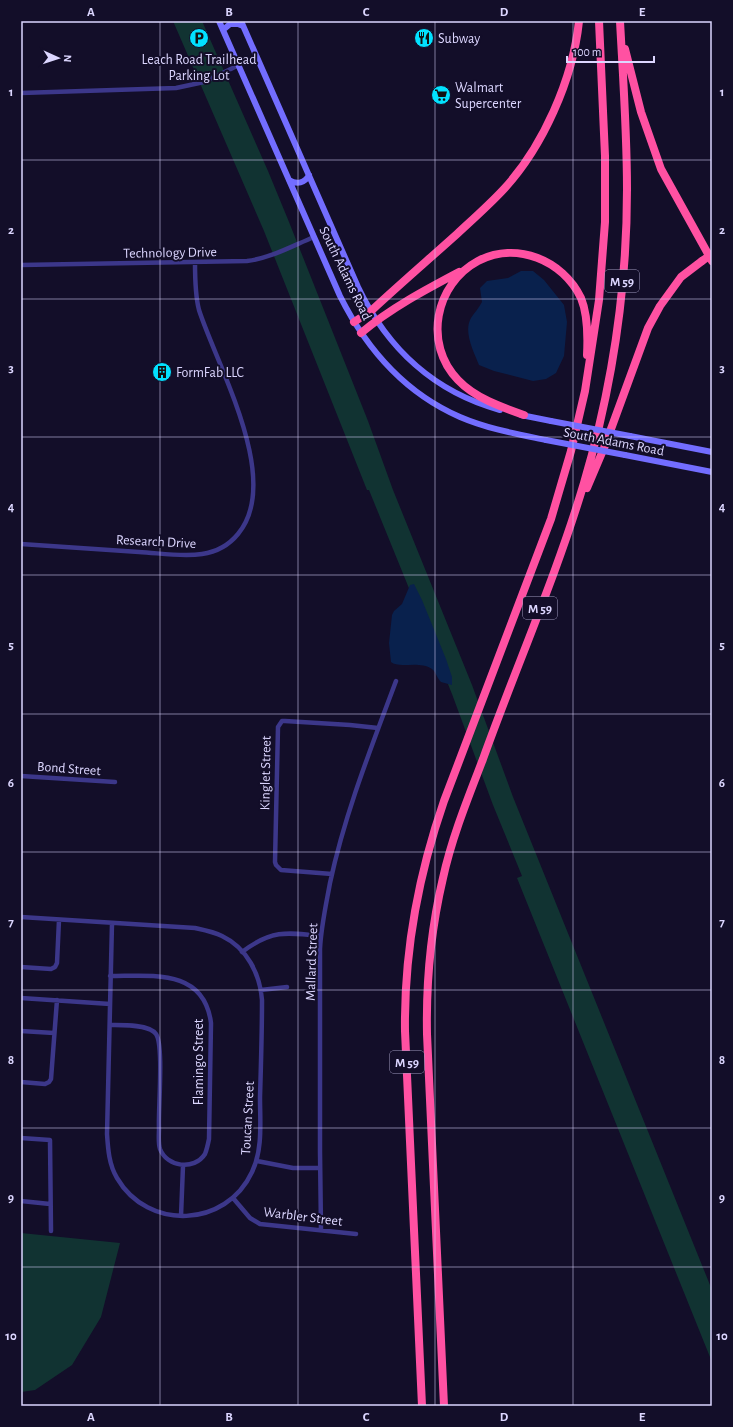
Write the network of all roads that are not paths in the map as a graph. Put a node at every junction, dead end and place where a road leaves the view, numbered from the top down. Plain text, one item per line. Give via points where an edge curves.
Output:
1 (219, 21) edge
2 (579, 21) edge
3 (599, 21) edge
4 (620, 21) edge
5 (242, 24) edge
6 (223, 30) junction
7 (620, 30) junction
8 (238, 65) junction
9 (21, 93) edge
10 (309, 175) junction
11 (289, 180) junction
12 (314, 237) junction
13 (712, 254) edge
14 (712, 261) edge
15 (195, 262) junction
16 (21, 265) edge
17 (467, 268) junction
18 (371, 311) junction
19 (376, 320) junction
20 (354, 322) junction
21 (361, 333) junction
22 (585, 391) junction
23 (524, 415) junction
24 (712, 452) edge
25 (712, 472) edge
26 (570, 525) junction
27 (21, 544) edge
28 (396, 681) dead end
29 (378, 728) junction
30 (21, 776) edge
31 (115, 782) dead end
32 (332, 874) junction
33 (21, 917) edge
34 (59, 920) junction
35 (112, 923) junction
36 (320, 936) junction
37 (242, 952) junction
38 (21, 967) edge
39 (110, 976) junction
40 (287, 987) dead end
41 (261, 990) junction
42 (21, 998) edge
43 (57, 1000) junction
44 (110, 1004) junction
45 (110, 1024) junction
46 (21, 1031) edge
47 (54, 1033) junction
48 (21, 1082) edge
49 (21, 1138) edge
50 (257, 1161) junction
51 (183, 1166) junction
52 (320, 1168) junction
53 (233, 1198) junction
54 (21, 1201) edge
55 (50, 1204) junction
56 (181, 1216) junction
57 (321, 1230) junction
58 (51, 1231) dead end
59 (356, 1234) dead end
60 (441, 1330) junction
61 (422, 1406) edge
62 (444, 1406) edge
63 (448, 1406) edge

1 - 6 main road, South Adams Road
2 - 18 highway via 574,50 562,90 545,130 527,160 504,190
3 - 22 highway, M 59 via 605,222 599,300
4 - 7 highway, M 59
5 - 6 main road via 230,24
5 - 10 main road, South Adams Road
6 - 8 main road, South Adams Road
7 - 14 highway via 641,112 661,169
7 - 26 highway, M 59 via 627,188 620,303 602,413 590,464
8 - 9 street via 204,82 176,88
8 - 11 main road, South Adams Road
10 - 11 main road via 302,182
10 - 18 main road, South Adams Road
11 - 12 main road, South Adams Road
12 - 15 street, Technology Drive via 257,260
12 - 20 main road, South Adams Road
13 - 26 highway, bridge via 681,277 648,328 604,448
15 - 16 street, Technology Drive
15 - 27 street, Research Drive via 199,310 235,401 248,446 253,495 252,508 245,525 225,546 200,554
17 - 19 highway
17 - 22 highway via 488,257 518,253 540,258 563,273 580,297 586,320 588,336
17 - 23 highway via 450,287 440,307 437,337 443,358 454,376 471,391 489,402
18 - 19 main road, South Adams Road
18 - 20 highway
19 - 21 highway
19 - 23 main road, South Adams Road via 408,358 441,384 478,402
20 - 21 main road, South Adams Road
21 - 25 main road, South Adams Road, bridge via 395,373 435,404 461,417 546,440
22 - 61 highway, M 59 via 551,519 440,814 414,910 407,972 405,1031
23 - 24 main road, South Adams Road, bridge
26 - 60 highway, M 59 via 457,830 444,872 435,917 426,1005
28 - 29 street, Mallard Street
29 - 32 street, Mallard Street via 349,810
29 - 32 street, Kinglet Street via 285,721 278,727 274,862 281,870
30 - 31 street, Bond Street
32 - 36 street, Mallard Street
33 - 34 street
34 - 35 street
34 - 38 street via 55,967
35 - 37 street, Toucan Street via 210,931 230,941
35 - 39 street, Toucan Street
36 - 37 street via 294,933 270,936 254,942
36 - 52 street, Mallard Street
37 - 41 street, Toucan Street via 254,968
39 - 44 street, Toucan Street
39 - 51 street, Flamingo Street via 134,975 176,979 194,989 208,1008 211,1023 209,1139 201,1158
40 - 41 street
41 - 50 street, Toucan Street via 260,1130
42 - 43 street
43 - 44 street
43 - 47 street
44 - 45 street, Toucan Street
45 - 51 street via 143,1027 156,1034 160,1050 160,1148 174,1164
45 - 56 street, Toucan Street via 107,1134 113,1169 120,1183 142,1204 157,1212
46 - 47 street
47 - 48 street via 50,1082
49 - 55 street via 50,1140
50 - 52 street via 293,1168
50 - 53 street, Toucan Street via 247,1182
51 - 56 street
52 - 57 street, Mallard Street
53 - 56 street, Toucan Street via 202,1214
53 - 57 street, Warbler Street via 250,1218 260,1224
54 - 55 street
55 - 58 street
57 - 59 street, Warbler Street
60 - 62 highway, M 59
60 - 63 highway

